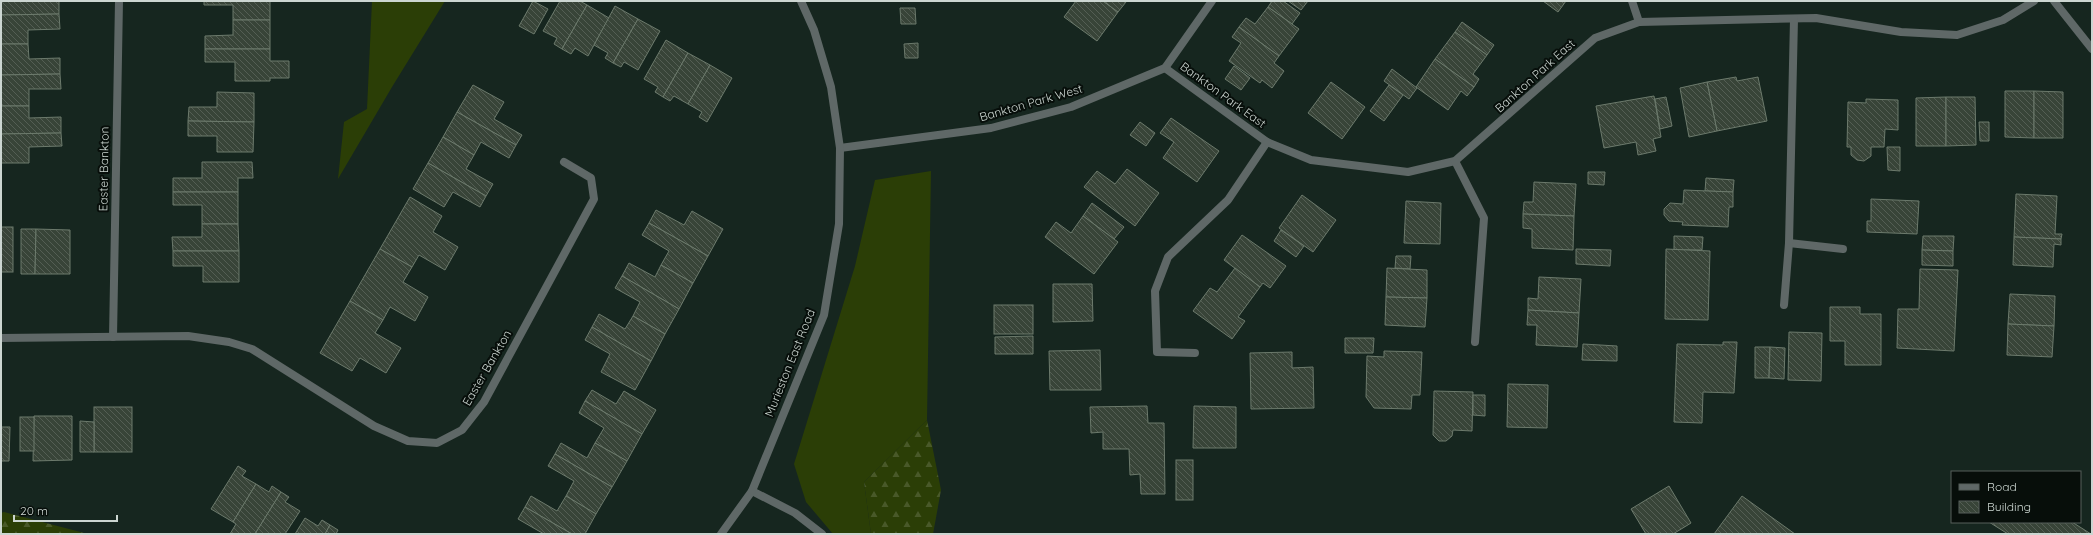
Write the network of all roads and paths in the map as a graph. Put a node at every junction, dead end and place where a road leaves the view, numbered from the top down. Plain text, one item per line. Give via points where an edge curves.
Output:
1 (119, 1) edge
2 (802, 1) edge
3 (1212, 1) edge
4 (1632, 1) edge
5 (2034, 1) edge
6 (2054, 1) edge
7 (1794, 19) junction
8 (1639, 22) junction
9 (2092, 49) edge
10 (1165, 68) junction
11 (1267, 142) junction
12 (840, 148) junction
13 (1455, 161) junction
14 (564, 162) dead end
15 (1789, 243) junction
16 (1843, 249) dead end
17 (1784, 305) dead end
18 (113, 337) junction
19 (1, 338) edge
20 (1476, 342) dead end
21 (1195, 353) dead end
22 (752, 491) junction
23 (720, 534) edge
24 (822, 534) edge

1 - 18 street, Easter Bankton
2 - 12 street, Murieston East Road via 814,30 831,87
3 - 10 street
4 - 8 street
5 - 7 street, Bankton Park East via 2003,20 1957,35 1901,32 1816,18
6 - 9 street
7 - 8 street, Bankton Park East
7 - 15 street
8 - 13 street, Bankton Park East via 1595,38
10 - 11 street, Bankton Park East
10 - 12 street, Bankton Park West via 1071,107 991,128
11 - 13 street, Bankton Park East via 1311,160 1408,172
11 - 21 street, Bankton Park East via 1228,200 1168,257 1155,291 1157,352
12 - 22 street, Murieston East Road via 840,224 824,315
13 - 20 street via 1484,218
14 - 18 street, Easter Bankton via 591,178 594,199 484,402 462,430 437,442 408,441 374,426 252,349 229,342 188,336
15 - 16 street
15 - 17 street
18 - 19 street, Easter Bankton
22 - 23 street, Murieston East Road
22 - 24 street via 794,513

